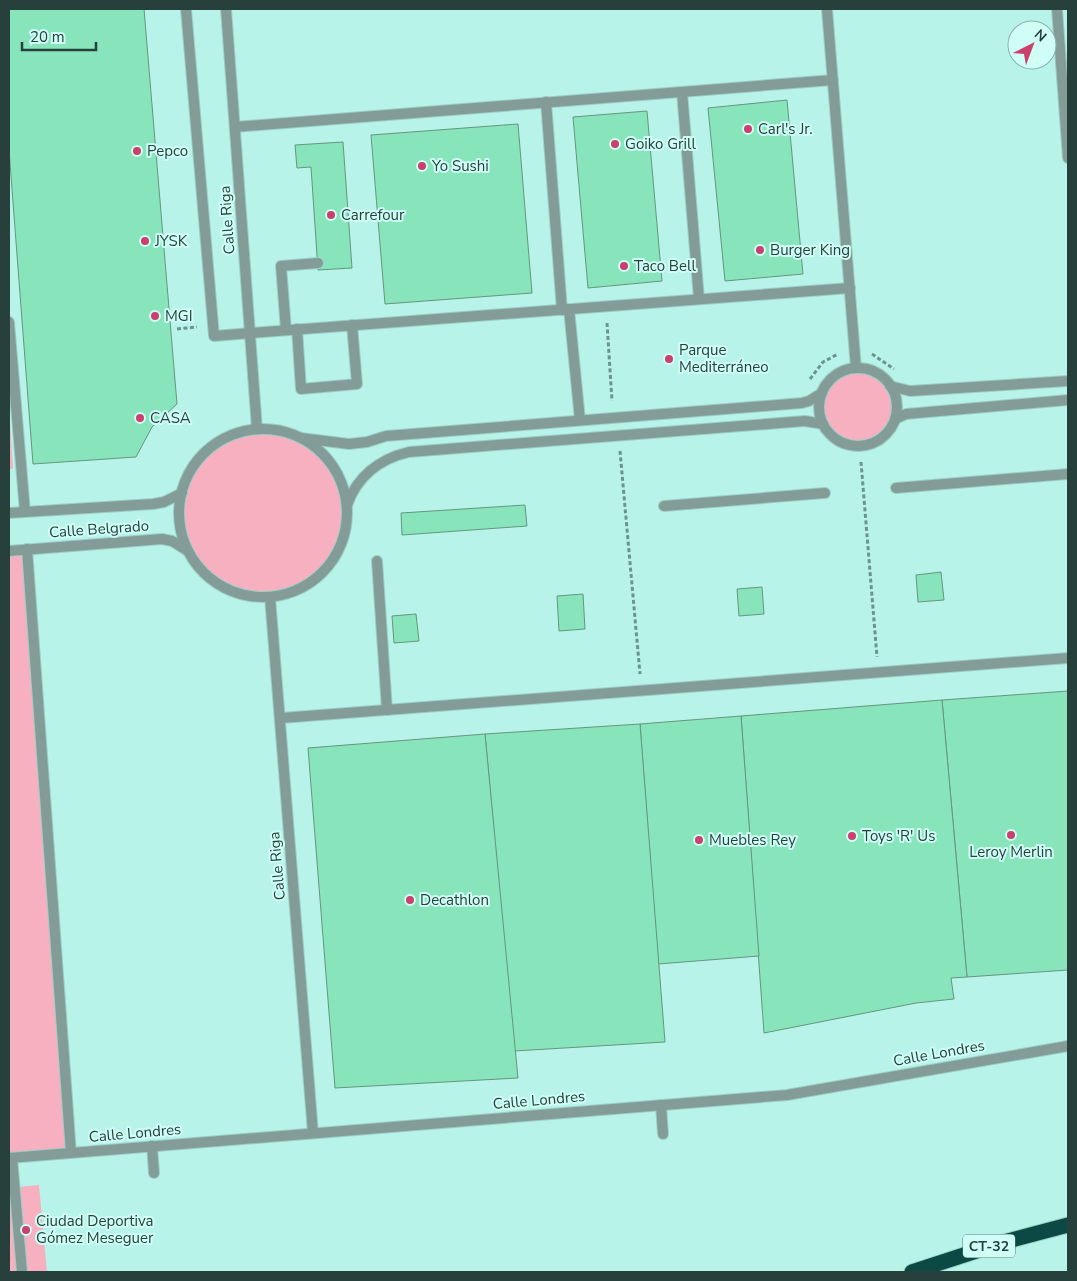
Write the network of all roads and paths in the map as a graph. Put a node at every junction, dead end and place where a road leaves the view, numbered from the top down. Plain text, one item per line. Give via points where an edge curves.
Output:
1 (186, 9) edge
2 (226, 9) edge
3 (827, 9) edge
4 (1056, 9) edge
5 (833, 80) junction
6 (682, 92) junction
7 (546, 102) junction
8 (235, 127) junction
9 (1068, 158) edge
10 (318, 263) dead end
11 (850, 288) junction
12 (699, 299) junction
13 (606, 306) junction
14 (566, 309) junction
15 (9, 322) edge
16 (352, 326) junction
17 (292, 330) junction
18 (251, 333) junction
19 (864, 352) dead end
20 (842, 353) dead end
21 (856, 368) junction
22 (897, 372) dead end
23 (1068, 382) edge
24 (807, 384) dead end
25 (890, 386) junction
26 (822, 393) junction
27 (1068, 400) edge
28 (612, 402) dead end
29 (895, 419) junction
30 (580, 420) junction
31 (823, 424) junction
32 (257, 429) junction
33 (301, 438) junction
34 (620, 450) dead end
35 (861, 462) dead end
36 (1068, 474) edge
37 (896, 488) dead end
38 (182, 493) junction
39 (825, 493) dead end
40 (347, 505) junction
41 (664, 506) dead end
42 (25, 512) junction
43 (9, 514) edge
44 (27, 550) junction
45 (9, 551) edge
46 (188, 551) junction
47 (378, 561) dead end
48 (270, 597) junction
49 (1068, 658) edge
50 (878, 672) junction
51 (641, 690) junction
52 (387, 710) junction
53 (281, 718) junction
54 (1068, 1046) edge
55 (661, 1105) junction
56 (313, 1133) junction
57 (663, 1134) dead end
58 (152, 1146) junction
59 (71, 1153) junction
60 (10, 1158) edge
61 (154, 1173) dead end
62 (1068, 1225) edge
63 (22, 1272) edge
64 (912, 1272) edge

1 - 18 street via 214,336
2 - 8 street, Calle Riga
3 - 5 street
4 - 9 street
5 - 6 street
5 - 11 street
6 - 7 street
6 - 12 street
7 - 8 street
7 - 14 street
8 - 18 street, Calle Riga
10 - 17 street via 281,266
11 - 12 street
11 - 21 street
12 - 13 street
13 - 14 street
13 - 28 path
14 - 16 street
14 - 30 street
15 - 42 street
16 - 17 street
16 - 17 street via 357,384 302,389
17 - 18 street
18 - 32 street, Calle Riga
19 - 22 path via 886,362
20 - 24 path via 824,362
21 - 25 street via 876,373
21 - 26 street via 835,376
23 - 25 street via 910,391
25 - 29 street via 896,401
26 - 30 street via 802,402
26 - 31 street via 820,414
27 - 29 street via 906,414
29 - 31 street via 881,438 862,446 839,441
30 - 33 street via 386,436 359,444
31 - 40 street via 805,421 408,452 367,472 358,482
32 - 33 street via 286,432
32 - 38 street via 230,436 207,451 190,473
33 - 40 street via 326,457 336,471
34 - 51 path
35 - 50 path
36 - 37 street
38 - 42 street, Calle Belgrado via 153,504
38 - 46 street via 180,524
39 - 41 street
40 - 48 street via 341,547 324,572 299,589
42 - 43 street, Calle Belgrado
44 - 45 street, Calle Belgrado
44 - 46 street, Calle Belgrado via 162,539
44 - 59 street
46 - 48 street via 204,572 227,589
47 - 52 street
48 - 53 street, Calle Riga
49 - 50 street
50 - 51 street
51 - 52 street
52 - 53 street
53 - 56 street, Calle Riga
54 - 55 street, Calle Londres via 787,1095
55 - 56 street, Calle Londres
55 - 57 street
56 - 58 street, Calle Londres
58 - 59 street, Calle Londres
58 - 61 street
59 - 60 street, Calle Londres
60 - 63 street
62 - 64 highway, CT-32

